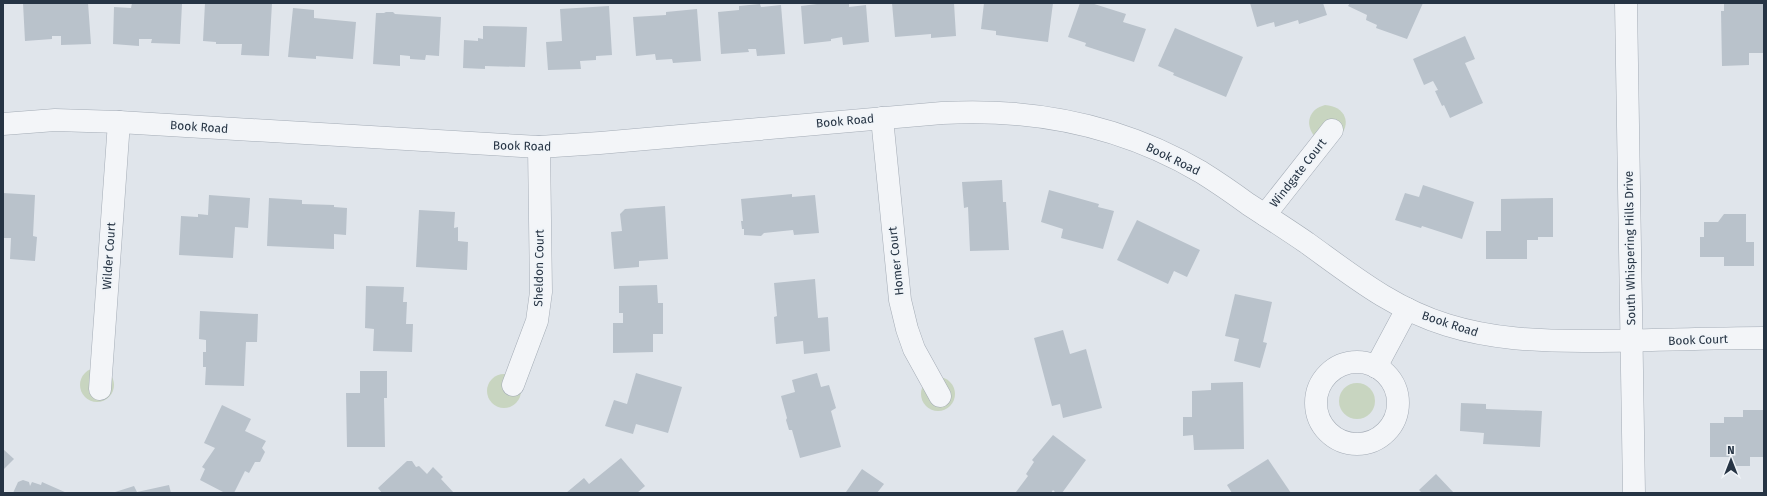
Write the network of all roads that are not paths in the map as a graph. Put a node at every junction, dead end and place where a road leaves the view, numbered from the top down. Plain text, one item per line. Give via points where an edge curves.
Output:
1 (1626, 3) edge
2 (882, 118) junction
3 (118, 122) junction
4 (3, 124) edge
5 (1332, 130) dead end
6 (539, 147) junction
7 (1265, 215) junction
8 (1407, 309) junction
9 (1764, 338) edge
10 (1632, 341) junction
11 (1376, 367) dead end
12 (513, 385) dead end
13 (100, 389) dead end
14 (940, 396) dead end
15 (1634, 493) edge

1 - 10 street, South Whispering Hills Drive
2 - 6 street, Book Road
2 - 7 street, Book Road via 977,111 1027,114 1083,124 1148,146 1200,172
2 - 14 street, Homer Court via 900,300 914,349
3 - 4 street, Book Road via 55,120
3 - 6 street, Book Road
3 - 13 street, Wilder Court
5 - 7 street, Windgate Court
6 - 12 street, Sheldon Court via 541,292 537,321
7 - 8 street, Book Road via 1343,271
8 - 10 street, Book Road via 1447,325 1483,334 1531,341
8 - 11 street
9 - 10 street, Book Court
10 - 15 street, South Whispering Hills Drive

